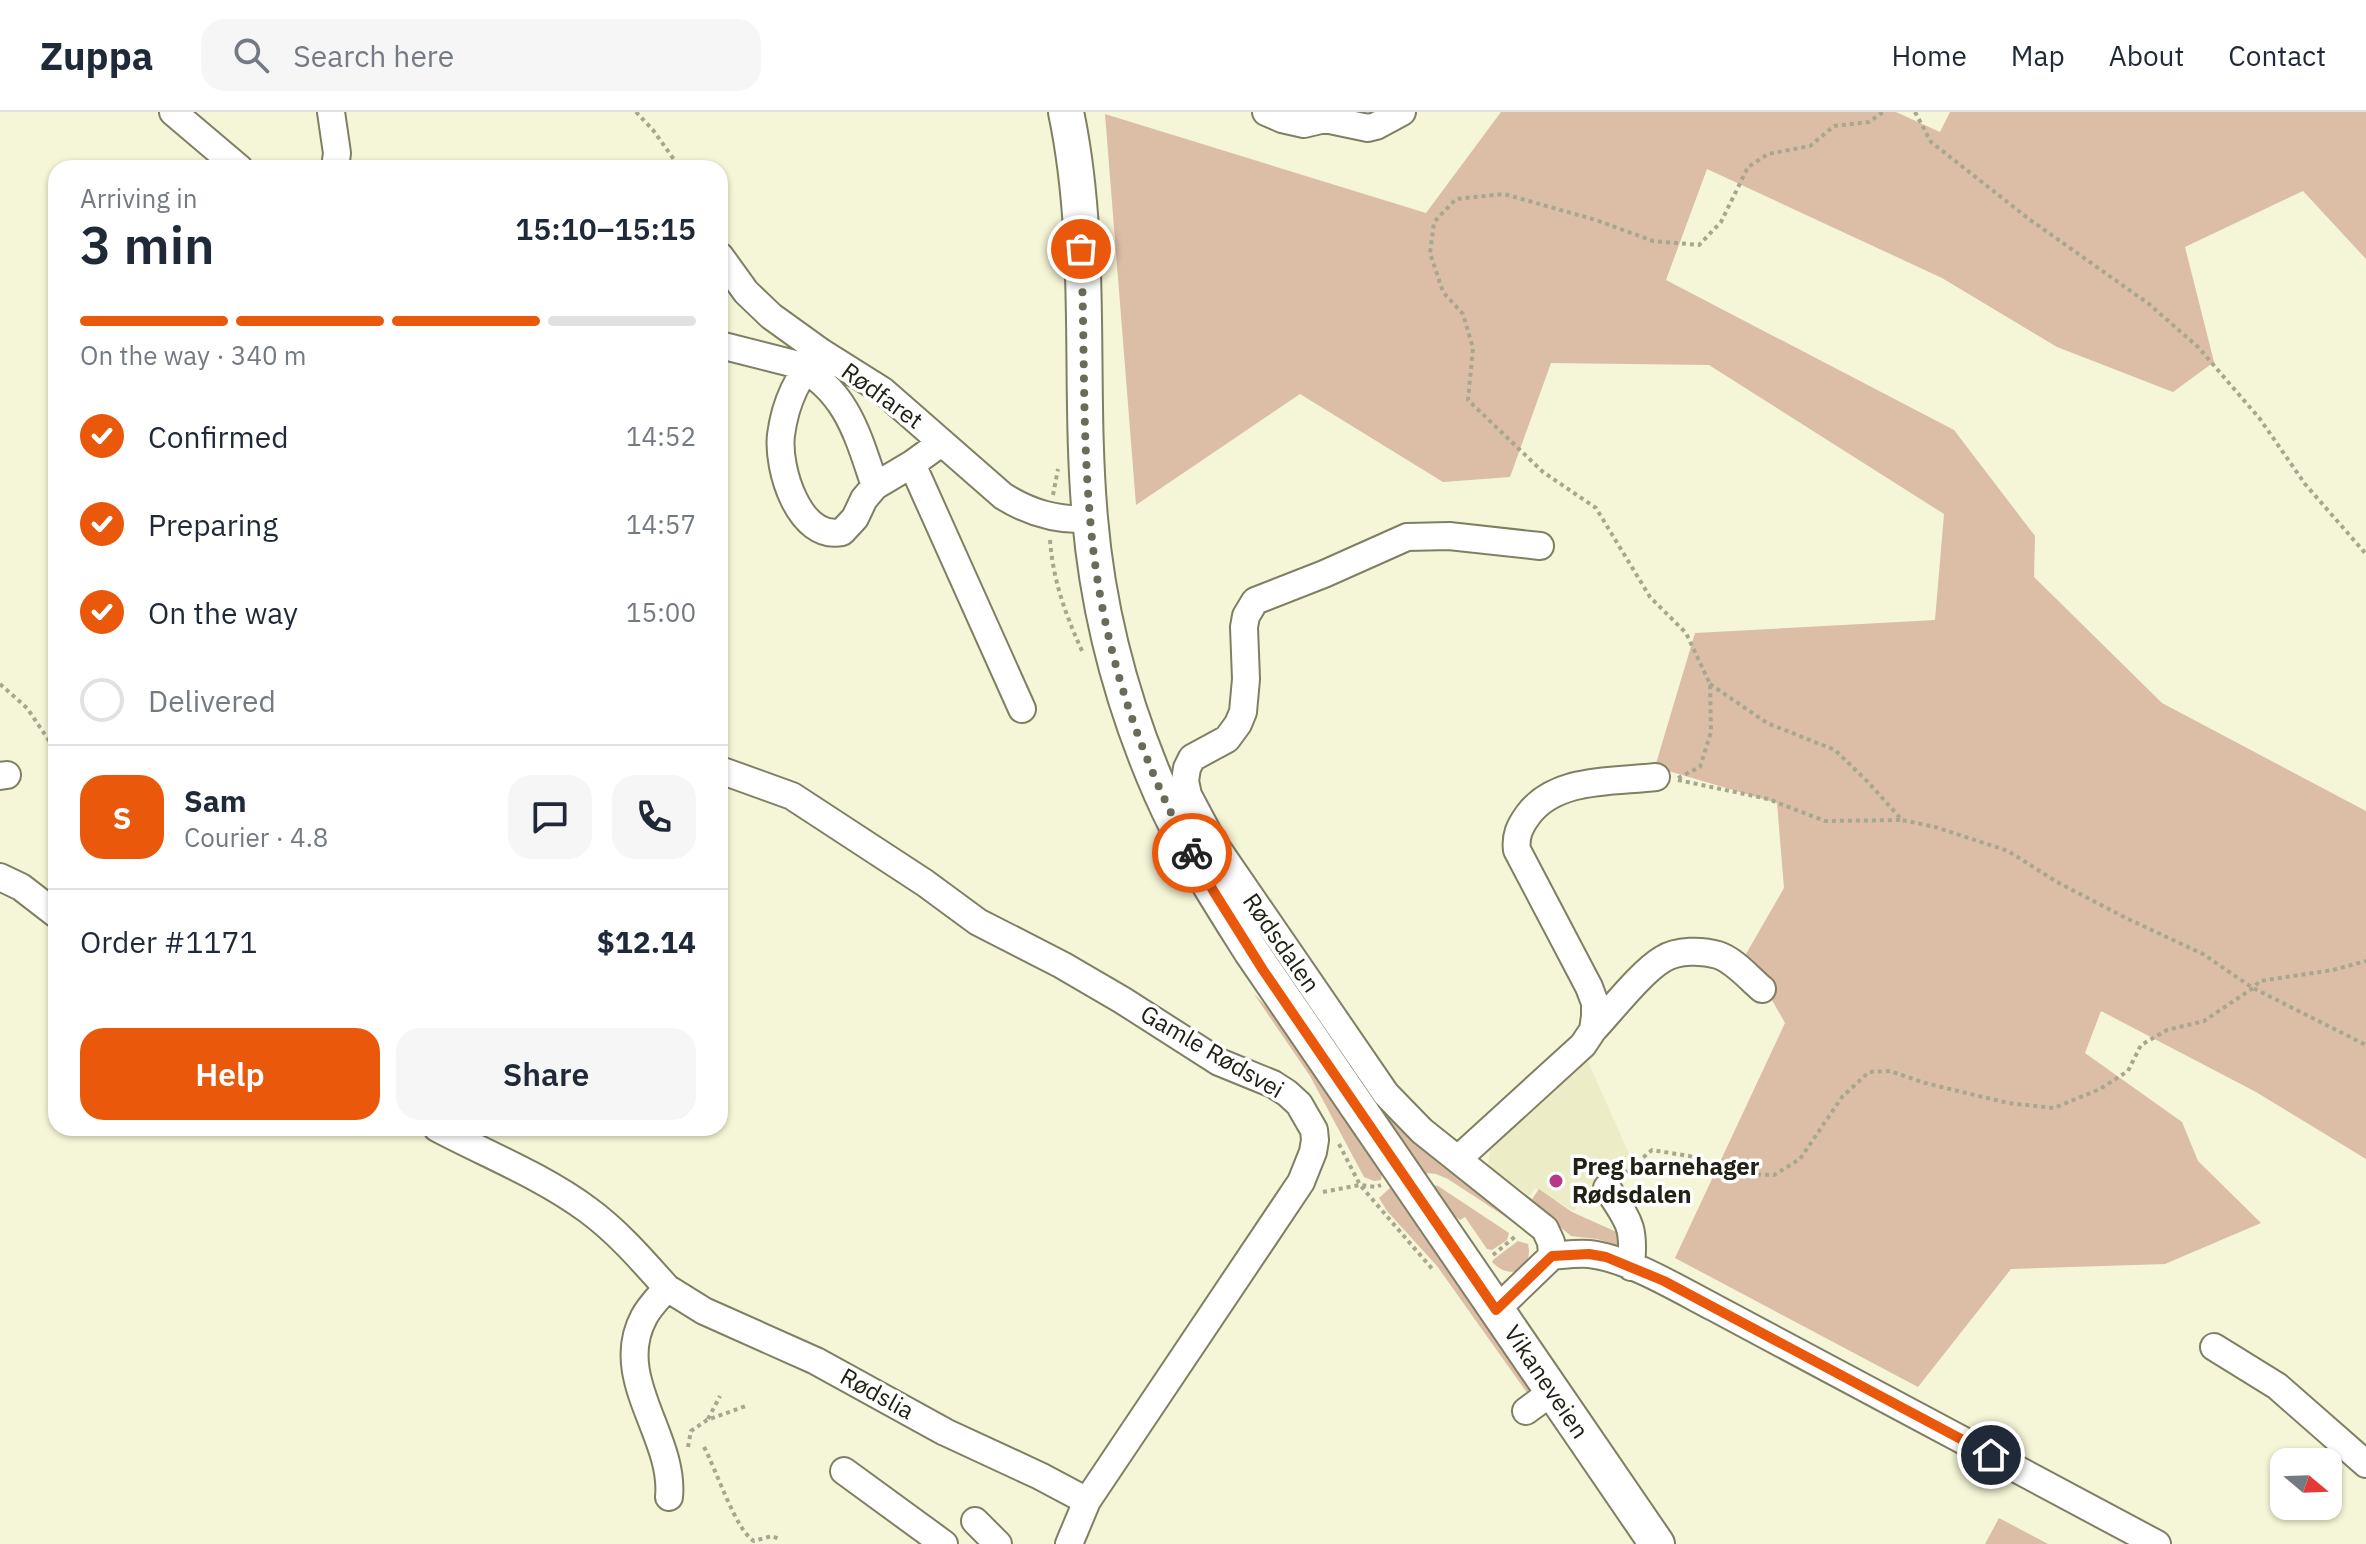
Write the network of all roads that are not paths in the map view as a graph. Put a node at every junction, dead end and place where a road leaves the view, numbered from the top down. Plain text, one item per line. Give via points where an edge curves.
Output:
1 (173, 112) edge
2 (331, 112) edge
3 (1066, 112) edge
4 (1266, 112) edge
5 (1402, 112) edge
6 (230, 160) edge
7 (336, 160) edge
8 (728, 267) edge
9 (728, 347) edge
10 (813, 361) junction
11 (941, 443) junction
12 (912, 464) junction
13 (875, 486) junction
14 (1090, 519) junction
15 (1540, 546) dead end
16 (1022, 709) dead end
17 (728, 773) edge
18 (1656, 777) dead end
19 (0, 877) edge
20 (48, 908) edge
21 (1762, 989) dead end
22 (1593, 1030) junction
23 (453, 1136) edge
24 (1458, 1159) junction
25 (1607, 1188) road end
26 (1552, 1256) junction
27 (1631, 1267) junction
28 (667, 1288) junction
29 (1496, 1310) junction
30 (2214, 1347) dead end
31 (2366, 1464) edge
32 (844, 1471) dead end
33 (669, 1497) dead end
34 (1087, 1501) junction
35 (975, 1521) dead end
36 (944, 1544) edge
37 (998, 1544) edge
38 (1069, 1544) edge
39 (1657, 1544) edge
40 (2157, 1544) edge

1 - 6 street
2 - 7 street
3 - 14 main road, Vikaneveien via 1078,193
4 - 5 street via 1304,124 1325,119 1368,128
8 - 10 street, Rødfaret
9 - 10 street via 783,361
10 - 11 street, Rødfaret via 883,391
10 - 13 street via 853,422
10 - 13 street, Rødfaret via 793,390 780,450 804,517 818,529 842,532
11 - 12 street, Rødfaret
11 - 14 street, Rødfaret via 1019,506 1065,519
12 - 13 street, Rødfaret
12 - 16 street
14 - 29 main road, Vikaneveien via 1126,699 1161,794 1184,839 1251,951
15 - 24 street, Rødsdalen via 1471,537 1407,537 1255,601 1244,627 1243,712 1227,739 1192,758 1185,781 1196,811 1236,878 1386,1094
17 - 34 street, Gamle Rødsvei via 792,796 978,922 1062,965 1219,1062 1273,1084 1299,1104 1314,1130 1308,1168 1292,1197
18 - 22 street via 1566,788 1532,810 1517,833 1517,850 1589,987 1595,1003
19 - 20 street
21 - 22 street via 1719,955 1671,955 1651,968
22 - 24 street via 1558,1069
23 - 28 street, Rødslia via 588,1210
24 - 26 street, Rødsdalen via 1545,1229
25 - 27 street via 1629,1222
26 - 27 street via 1589,1254
26 - 29 street
27 - 40 street
28 - 33 street via 644,1317 635,1360 669,1471
28 - 34 street, Rødslia
29 - 39 main road, Vikaneveien via 1539,1402
30 - 31 street via 2277,1386
32 - 36 street
34 - 38 street, Gamle Rødsvei
35 - 37 street

